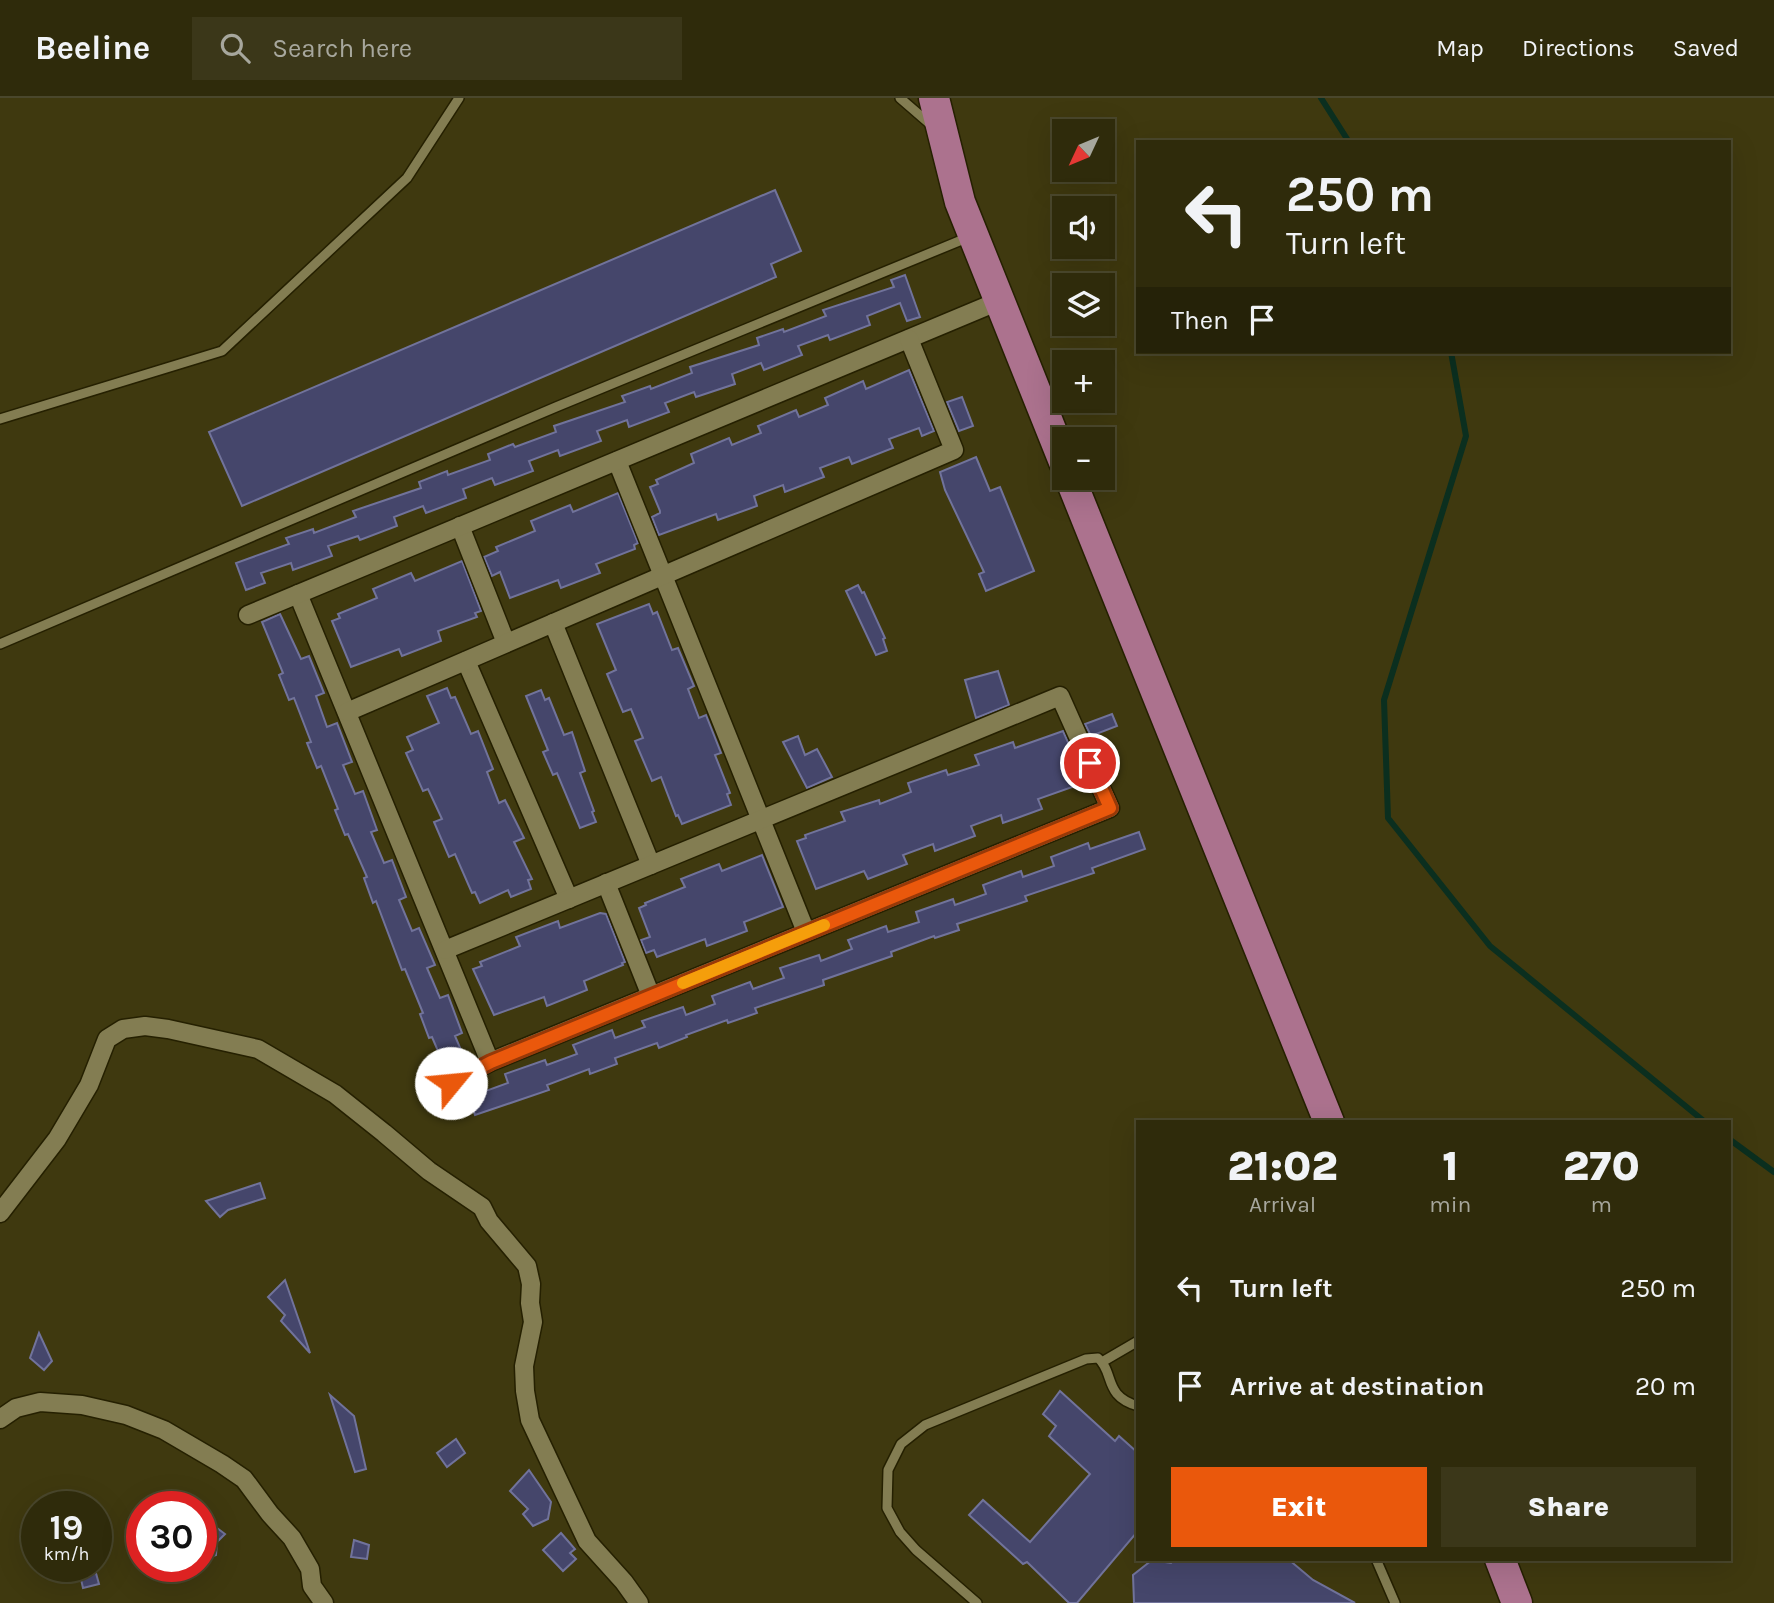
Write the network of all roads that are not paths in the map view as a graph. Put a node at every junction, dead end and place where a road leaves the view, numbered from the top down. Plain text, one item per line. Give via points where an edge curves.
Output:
1 (459, 98) edge
2 (900, 98) edge
3 (934, 98) edge
4 (942, 134) junction
5 (973, 235) junction
6 (999, 302) junction
7 (909, 339) junction
8 (0, 419) edge
9 (1052, 432) edge
10 (617, 461) junction
11 (1075, 490) edge
12 (460, 526) junction
13 (663, 576) junction
14 (298, 594) junction
15 (248, 615) dead end
16 (553, 623) junction
17 (506, 643) junction
18 (0, 645) edge
19 (466, 661) junction
20 (346, 712) junction
21 (761, 819) junction
22 (651, 864) junction
23 (606, 883) junction
24 (569, 899) junction
25 (806, 932) junction
26 (445, 950) junction
27 (651, 996) junction
28 (491, 1062) junction
29 (451, 1083) dead end
30 (1328, 1120) edge
31 (0, 1213) edge
32 (1136, 1342) edge
33 (1102, 1362) junction
34 (1136, 1405) edge
35 (0, 1419) edge
36 (1377, 1561) edge
37 (1501, 1561) edge
38 (324, 1603) edge
39 (639, 1603) edge
40 (977, 1603) edge
41 (1395, 1603) edge
42 (1517, 1603) edge

1 - 8 lane via 407,178 222,351
2 - 4 lane
3 - 4 highway
4 - 5 highway
5 - 6 highway
5 - 18 lane
6 - 7 street
6 - 9 highway
7 - 10 street
7 - 13 street via 954,450
10 - 12 street
10 - 13 street
11 - 30 highway
12 - 14 street
12 - 17 street
13 - 16 street
13 - 21 street
14 - 15 street
14 - 20 street
16 - 17 street
16 - 22 street
17 - 19 street
19 - 20 street
19 - 24 street
20 - 26 street
21 - 22 street
21 - 25 street
21 - 25 street via 1059,696 1110,808
22 - 23 street
23 - 24 street
23 - 27 street
24 - 26 street
25 - 27 street
26 - 28 street
27 - 28 street
28 - 29 street
31 - 39 street via 57,1139 89,1085 107,1039 124,1029 167,1029 258,1049 335,1094 482,1208 527,1266 533,1322 524,1366 530,1420 587,1541
32 - 33 lane
33 - 34 lane via 1112,1388
33 - 40 lane via 1086,1359 938,1418 901,1444 888,1470 887,1508 893,1521 916,1550
35 - 38 street via 16,1408 40,1402 82,1405 164,1430 244,1479 292,1538
36 - 41 lane
37 - 42 highway

